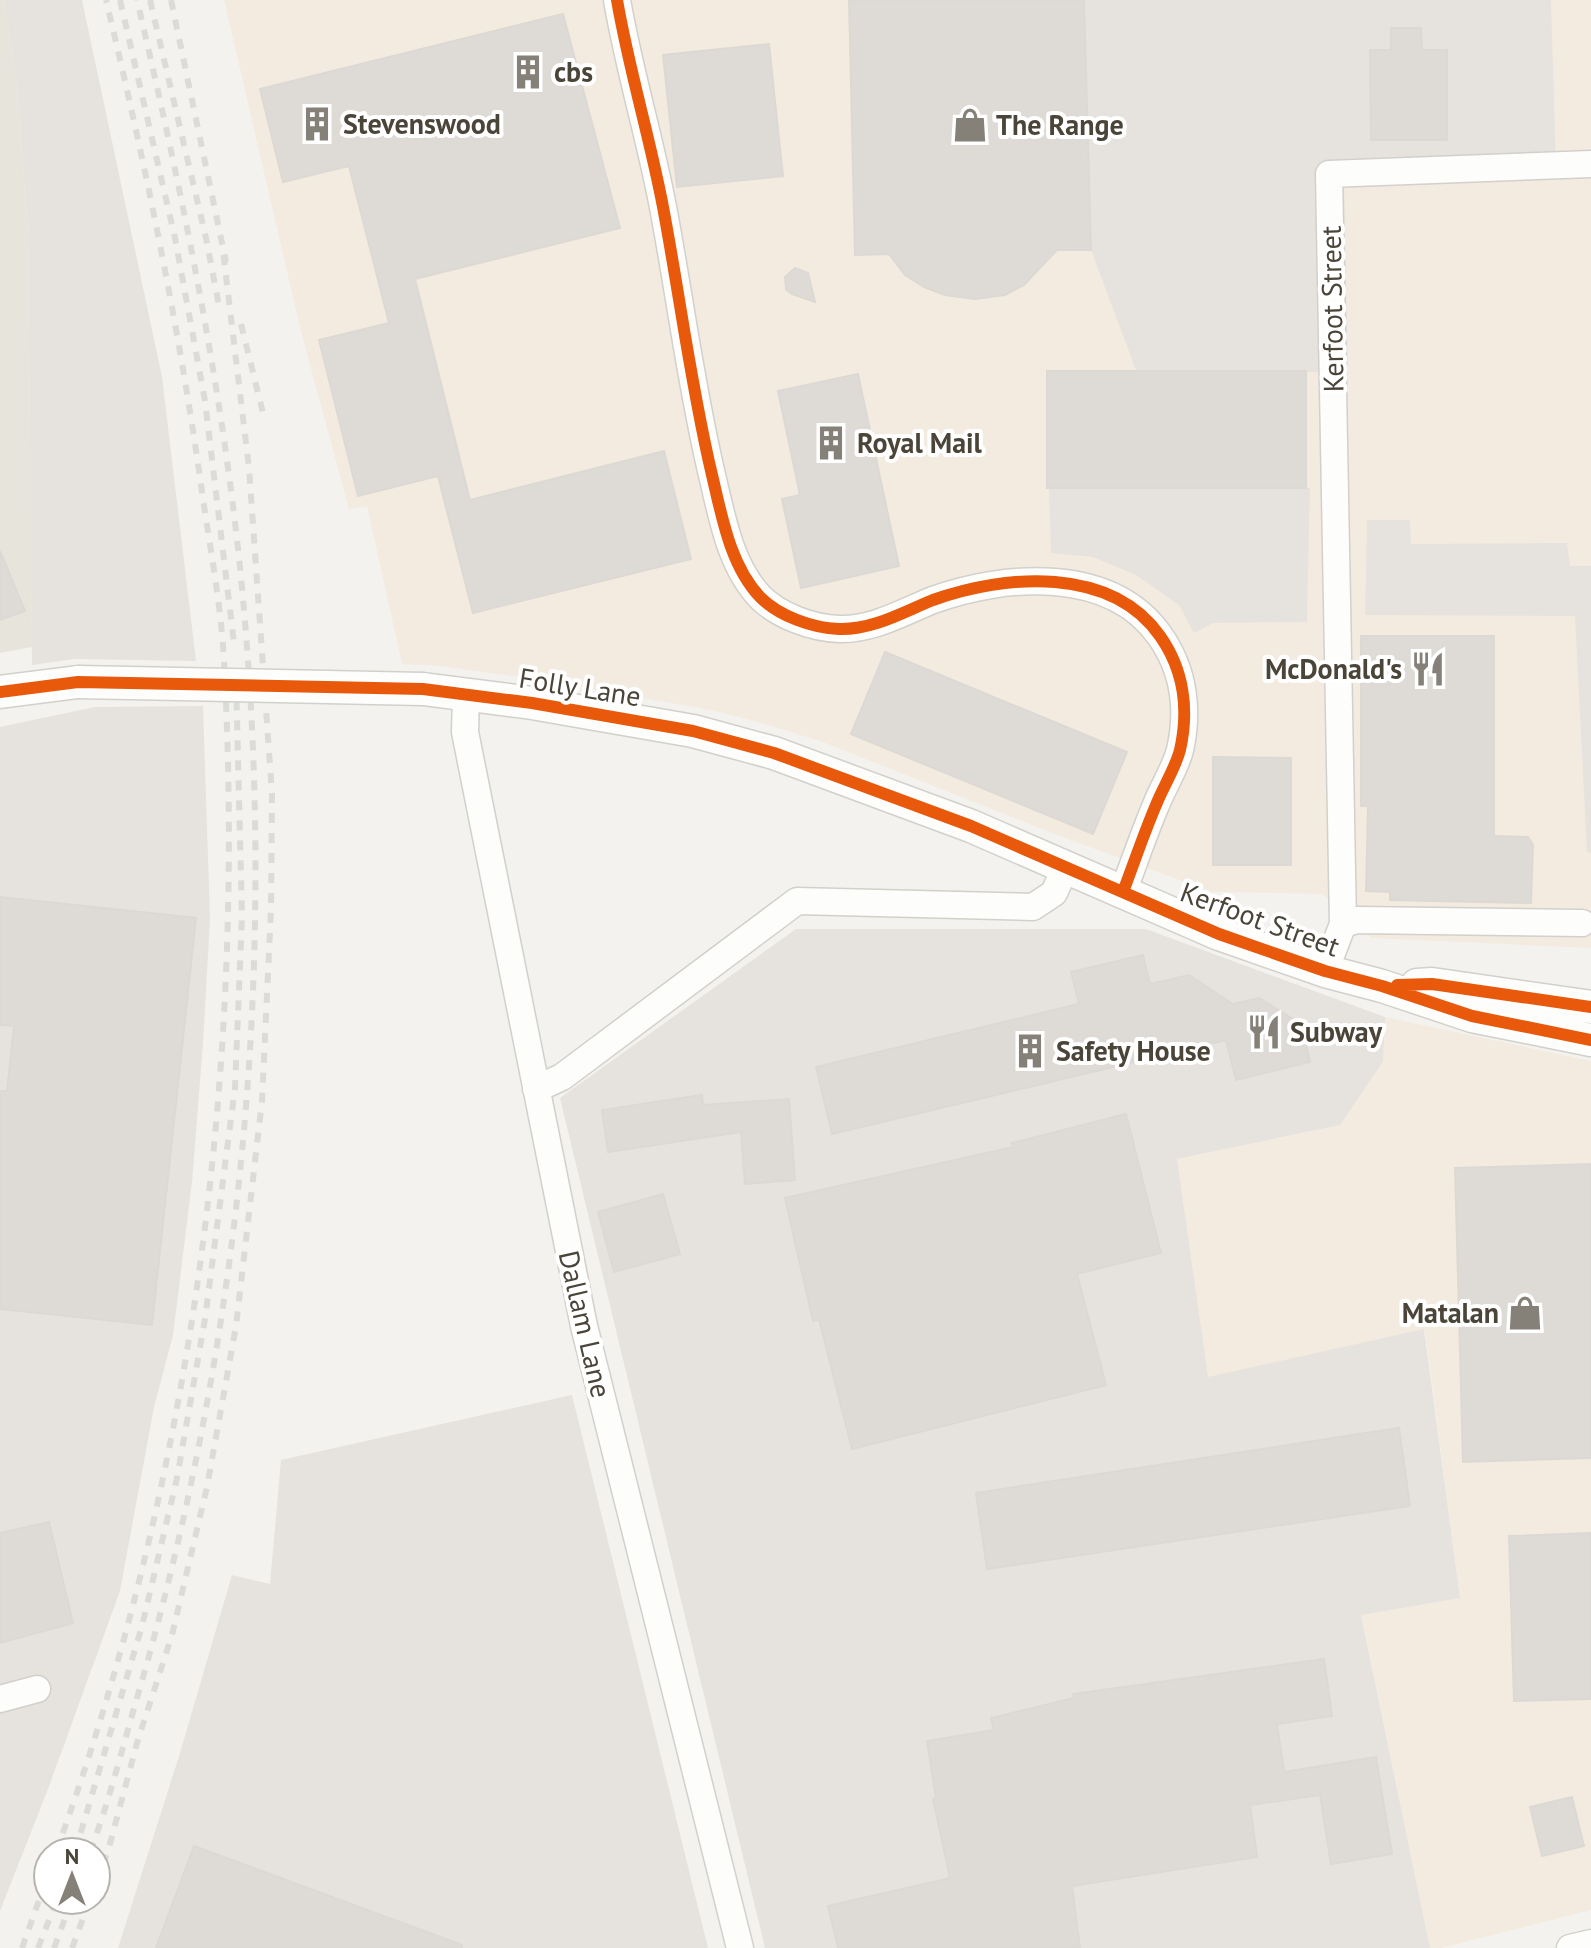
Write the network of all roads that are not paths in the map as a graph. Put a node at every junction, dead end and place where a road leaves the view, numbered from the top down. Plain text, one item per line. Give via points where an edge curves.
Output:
1 (617, 0) edge
2 (1591, 164) edge
3 (0, 692) edge
4 (466, 694) junction
5 (1065, 868) junction
6 (1123, 892) junction
7 (1582, 923) dead end
8 (1343, 924) junction
9 (1325, 971) junction
10 (1432, 984) junction
11 (1382, 986) junction
12 (1591, 991) edge
13 (1591, 1007) edge
14 (1591, 1040) edge
15 (536, 1089) junction
16 (37, 1689) dead end
17 (0, 1699) edge
18 (1591, 1943) edge
19 (740, 1948) edge
20 (1570, 1948) edge

1 - 6 street via 660,194 701,425 723,520 746,580 784,614 839,629 870,625 961,592 1030,582 1085,586 1138,612 1169,649 1185,709 1179,753
2 - 8 street, Kerfoot Street via 1329,174
3 - 4 street, Folly Lane, bridge via 78,682
4 - 5 street, Folly Lane via 693,731 774,753 971,826
4 - 15 street, Dallam Lane via 465,732
5 - 6 street, Folly Lane
5 - 15 street via 1054,893 1033,907 797,901 562,1077
6 - 9 street, Kerfoot Street via 1219,934
7 - 8 street, Kerfoot Street
8 - 9 street, Kerfoot Street
9 - 11 street, Kerfoot Street
10 - 11 street, Kerfoot Street
10 - 12 street via 1483,979
10 - 13 street, Kerfoot Street
11 - 14 street, Kerfoot Street via 1472,1016
15 - 19 street, Dallam Lane via 584,1326
16 - 17 street
18 - 20 street

